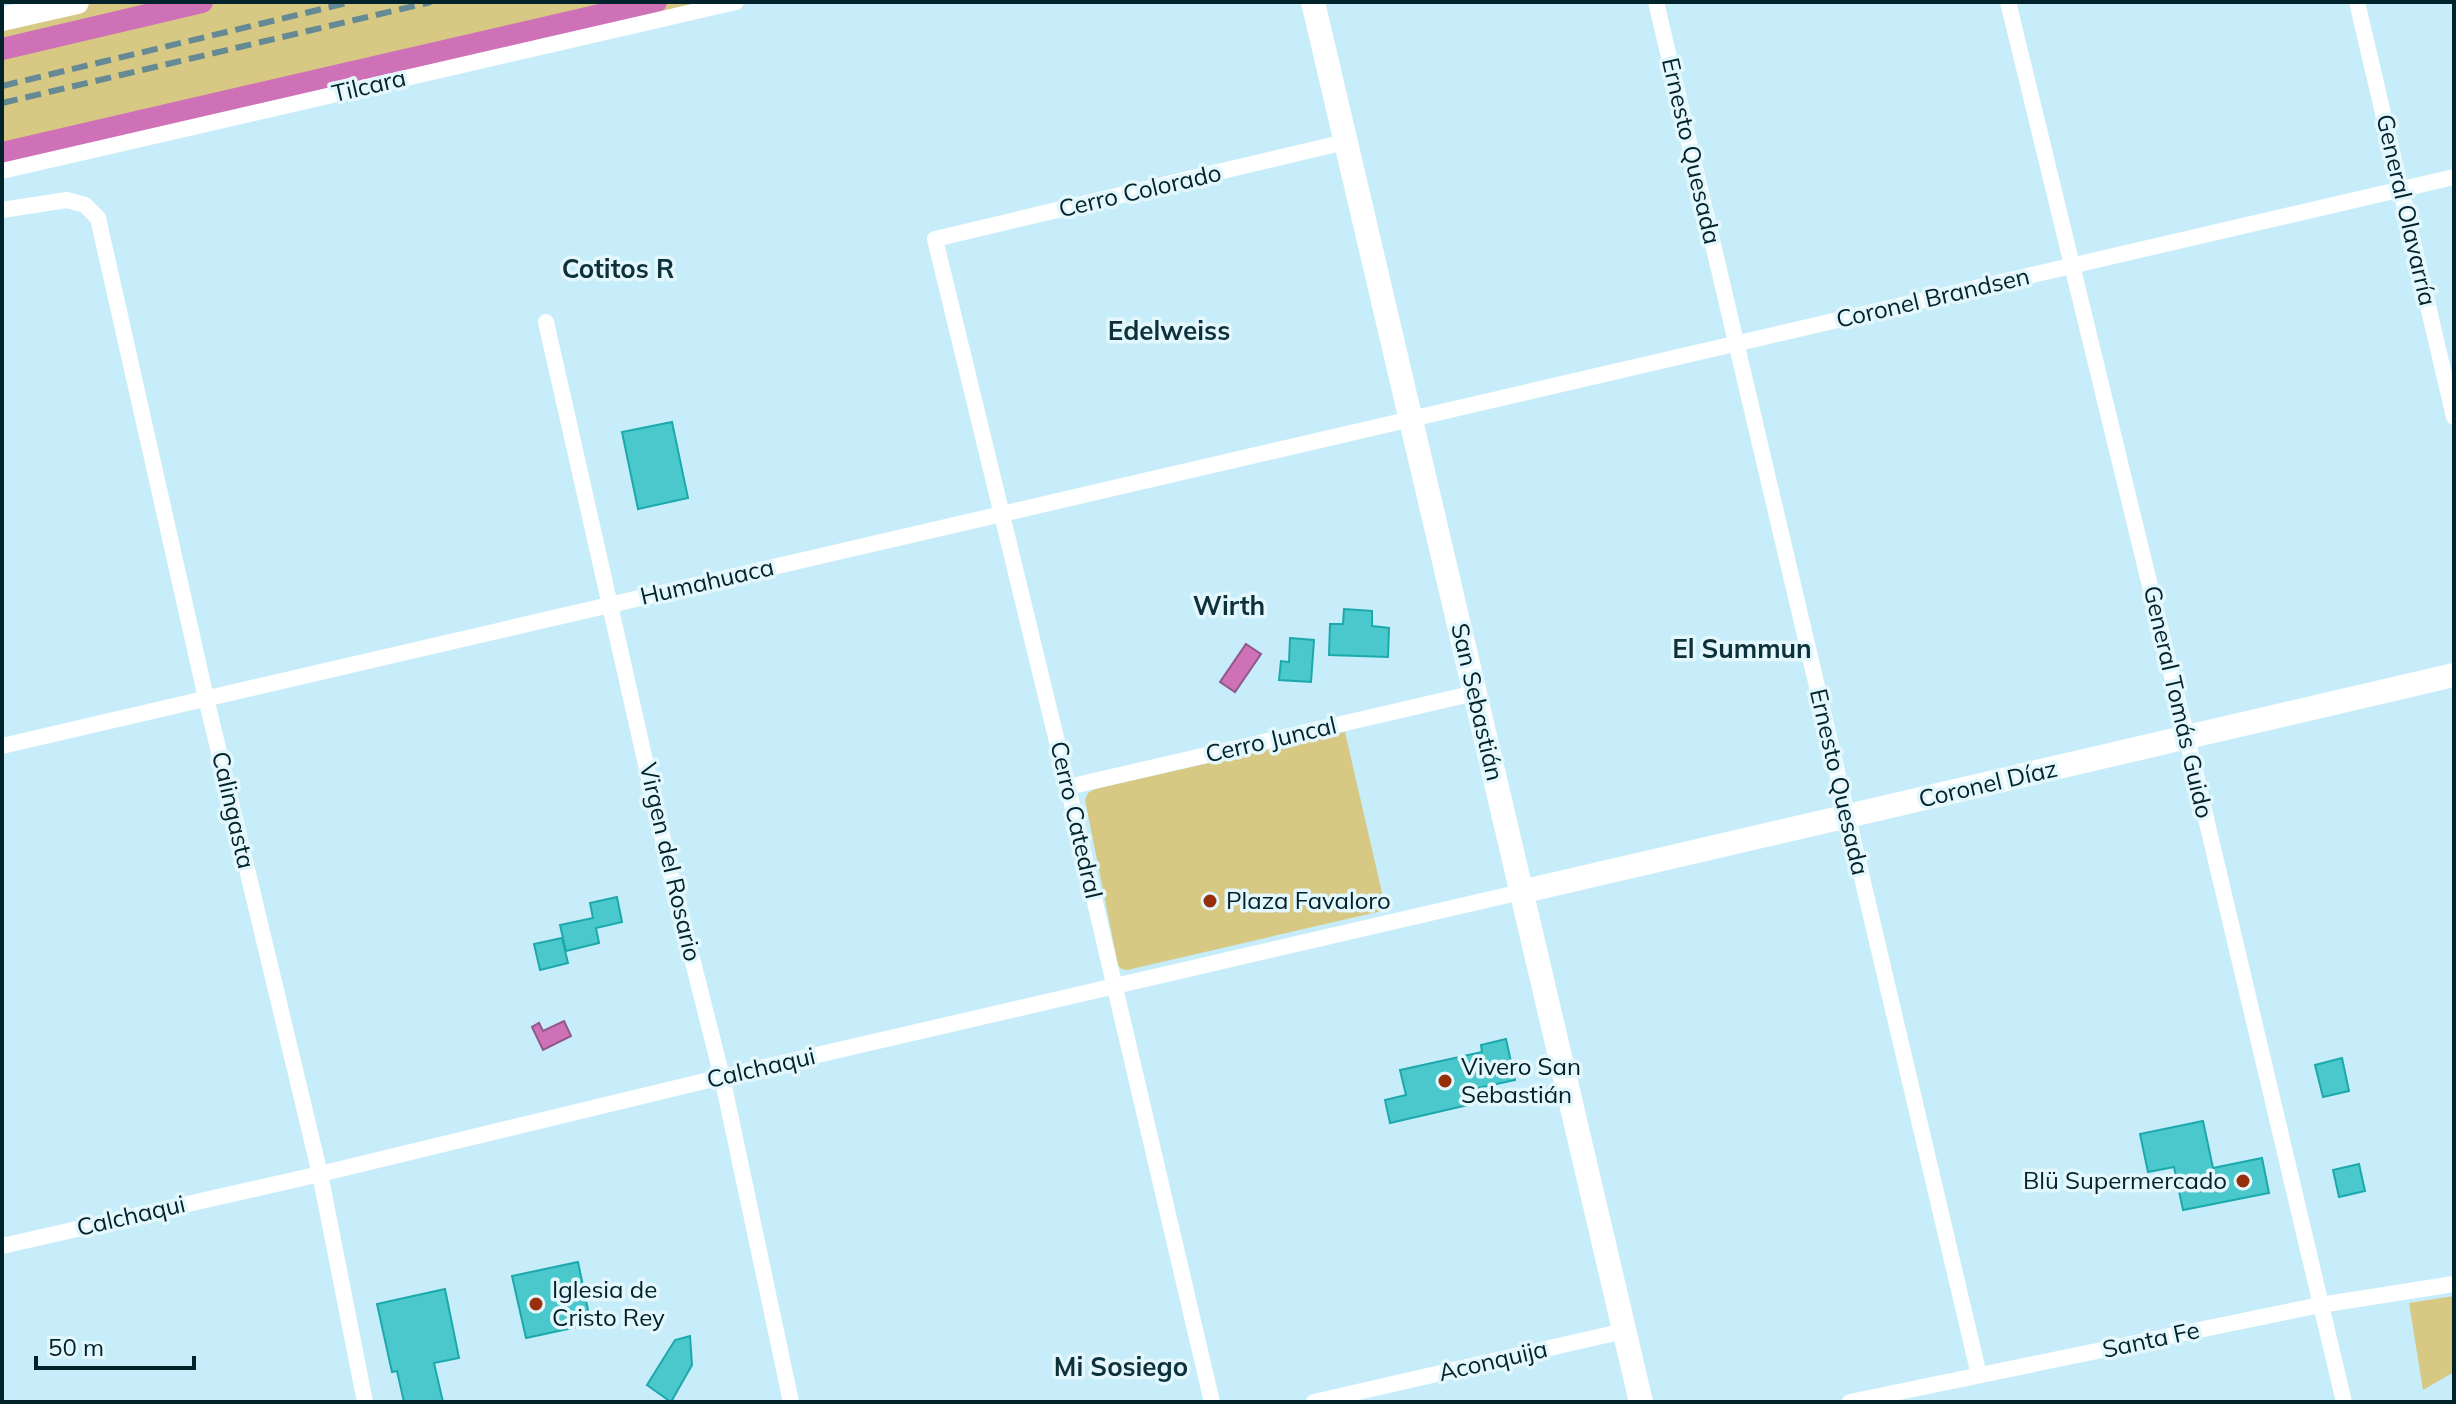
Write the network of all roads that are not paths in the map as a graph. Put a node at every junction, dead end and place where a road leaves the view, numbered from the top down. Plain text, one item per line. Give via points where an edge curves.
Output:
1 (77, 2) edge
2 (736, 2) edge
3 (1313, 2) edge
4 (1656, 2) edge
5 (2008, 2) edge
6 (2357, 2) edge
7 (2, 19) edge
8 (1345, 142) junction
9 (2, 171) edge
10 (2454, 177) edge
11 (2401, 190) junction
12 (2, 210) edge
13 (935, 239) joint
14 (2072, 266) junction
15 (546, 322) dead end
16 (1736, 343) junction
17 (2454, 417) edge
18 (1411, 418) junction
19 (1002, 513) junction
20 (611, 604) junction
21 (2454, 675) edge
22 (1475, 693) junction
23 (206, 698) junction
24 (2187, 738) junction
25 (2, 746) edge
26 (1068, 787) junction
27 (1848, 817) junction
28 (1521, 892) junction
29 (1115, 986) junction
30 (722, 1077) junction
31 (320, 1174) junction
32 (2, 1246) edge
33 (2454, 1284) edge
34 (2320, 1305) junction
35 (1624, 1331) junction
36 (1979, 1375) junction
37 (365, 1402) edge
38 (791, 1402) edge
39 (1212, 1402) edge
40 (1314, 1402) edge
41 (1641, 1402) edge
42 (1850, 1402) edge
43 (2344, 1402) edge

1 - 7 main road
2 - 9 street, Tilcara
3 - 8 main road, San Sebastián
4 - 16 street, Ernesto Quesada
5 - 14 street, General Tomás Guido
6 - 11 street, General Olavarría
8 - 13 street, Cerro Colorado
8 - 18 main road, San Sebastián
10 - 11 street, Coronel Brandsen
11 - 14 street, Coronel Brandsen
11 - 17 street, General Olavarría
12 - 23 street, Calingasta via 67,200 85,205 98,218
13 - 19 street, Cerro Catedral
14 - 16 street, Coronel Brandsen
14 - 24 street, General Tomás Guido
15 - 20 street, Virgen del Rosario
16 - 18 street, Coronel Brandsen
16 - 27 street, Ernesto Quesada
18 - 19 street, Humahuaca
18 - 22 main road, San Sebastián
19 - 20 street, Humahuaca
19 - 26 street, Cerro Catedral
20 - 23 street, Humahuaca
20 - 30 street, Virgen del Rosario
21 - 24 main road, Coronel Díaz
22 - 26 street, Cerro Juncal
22 - 28 main road, San Sebastián
23 - 25 street, Humahuaca
23 - 31 street, Calingasta
24 - 27 main road, Coronel Díaz
24 - 34 street, General Tomás Guido
26 - 29 street, Cerro Catedral
27 - 28 main road, Coronel Díaz
27 - 36 street, Ernesto Quesada
28 - 29 street, Calchaqui
28 - 35 main road, San Sebastián
29 - 30 street, Calchaqui
29 - 39 street, Cerro Catedral
30 - 31 street, Calchaqui
30 - 38 street, Virgen del Rosario
31 - 32 street, Calchaqui
31 - 37 street, Calingasta
33 - 34 street, Santa Fe
34 - 36 street, Santa Fe
34 - 43 street, General Tomás Guido
35 - 40 street, Aconquija
35 - 41 main road, San Sebastián
36 - 42 street, Santa Fe

